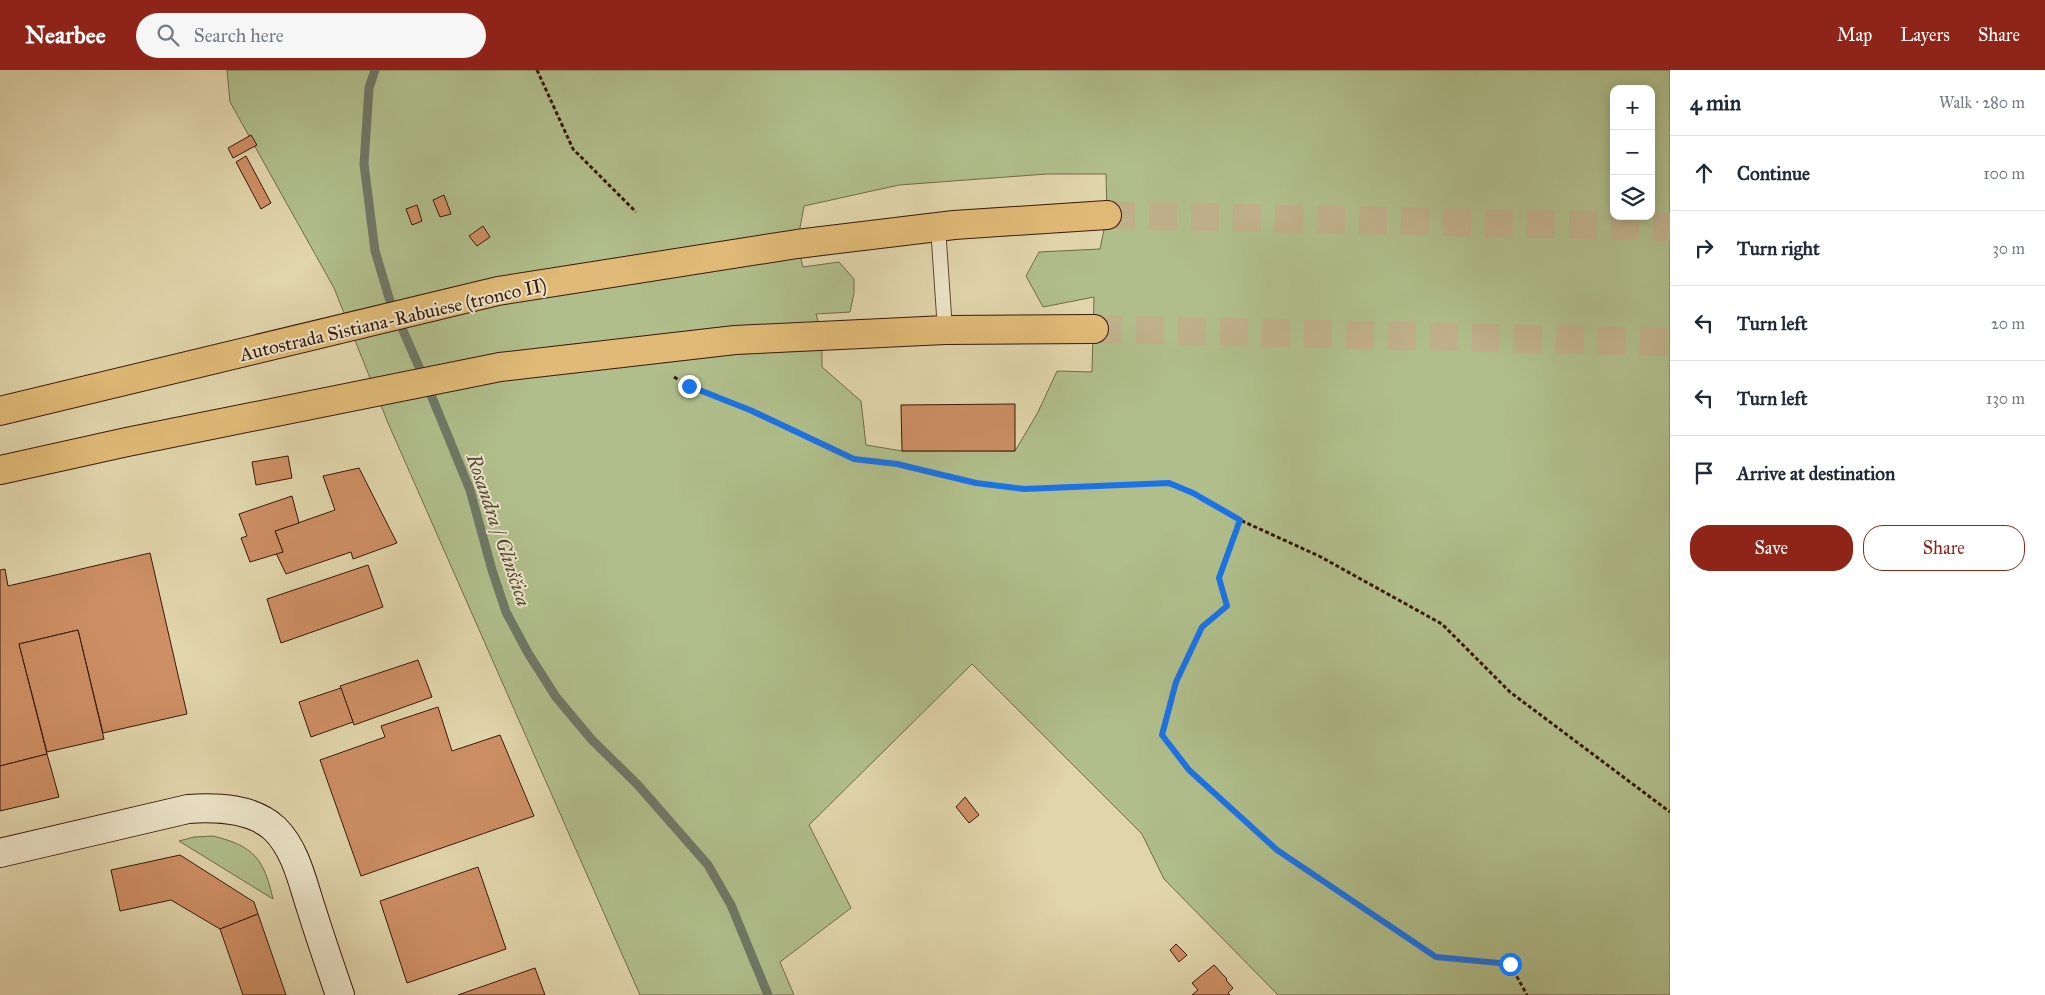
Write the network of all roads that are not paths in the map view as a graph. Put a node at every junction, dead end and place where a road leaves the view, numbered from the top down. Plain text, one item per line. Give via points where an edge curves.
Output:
1 (1107, 215) tunnel mouth
2 (938, 227) junction
3 (1094, 329) tunnel mouth
4 (945, 330) junction
5 (0, 411) edge
6 (0, 470) edge
7 (0, 854) edge
8 (340, 995) edge

1 - 2 highway, Autostrada Sistiana-Rabuiese (tronco II)
2 - 4 lane
2 - 5 highway, Autostrada Sistiana-Rabuiese (tronco II) via 797,244 498,291
3 - 4 highway
4 - 6 highway via 735,340 500,367
7 - 8 street via 188,809 232,810 254,816 274,829 292,852

